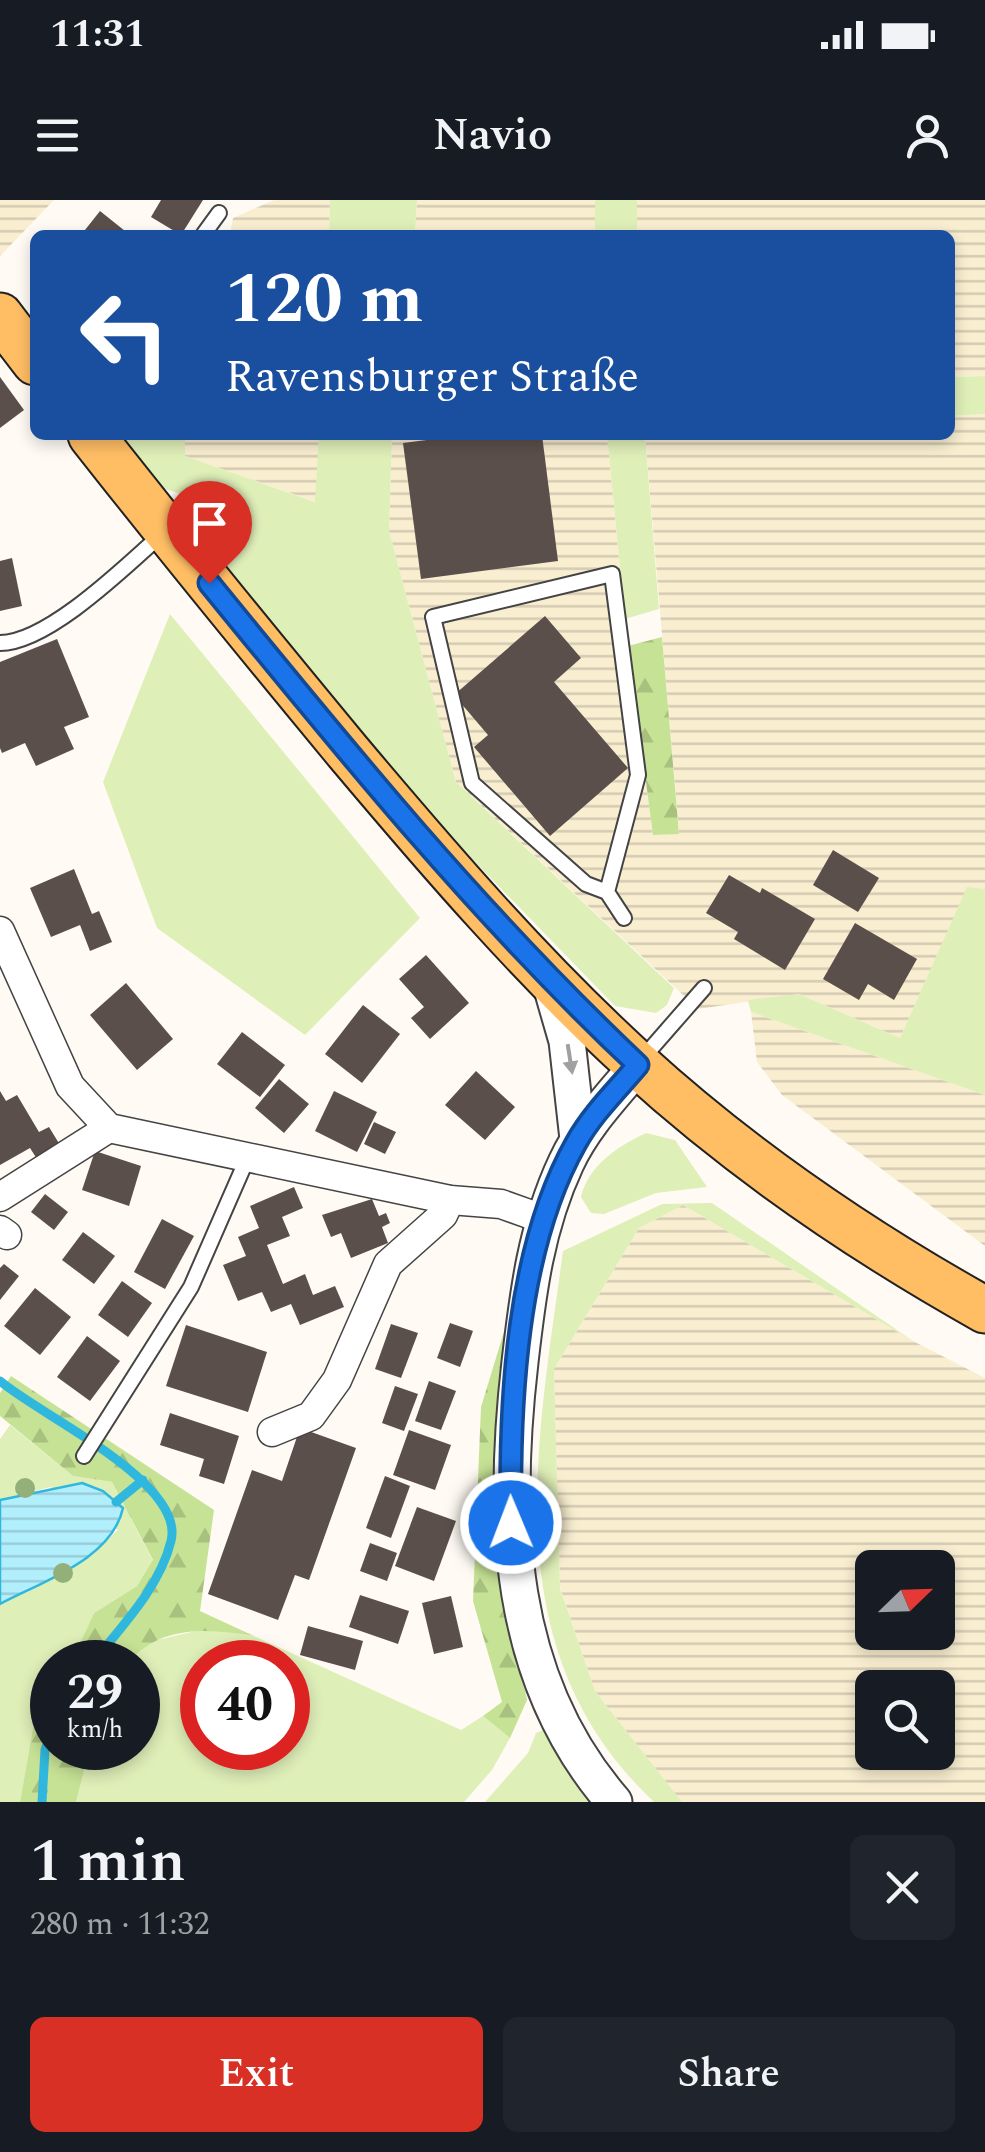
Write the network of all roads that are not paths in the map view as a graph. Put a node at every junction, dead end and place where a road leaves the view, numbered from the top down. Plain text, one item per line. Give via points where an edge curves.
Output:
1 (219, 214) dead end
2 (207, 230) edge
3 (0, 316) edge
4 (30, 355) edge
5 (95, 440) edge
6 (166, 531) junction
7 (0, 644) edge
8 (607, 892) junction
9 (624, 918) dead end
10 (0, 931) edge
11 (550, 982) junction
12 (704, 988) dead end
13 (638, 1065) junction
14 (109, 1128) junction
15 (578, 1140) junction
16 (248, 1159) junction
17 (0, 1197) edge
18 (450, 1200) junction
19 (542, 1219) junction
20 (985, 1310) edge
21 (272, 1432) dead end
22 (84, 1456) dead end
23 (614, 1802) edge

1 - 2 lane
3 - 4 main road
5 - 6 main road
6 - 7 lane via 43,630
6 - 11 main road
8 - 8 lane via 638,775 612,574 433,617 472,783 586,884
8 - 9 lane
10 - 14 street via 70,1086
11 - 13 main road
11 -> 15 street via 568,1041
12 - 13 lane
13 - 15 street
13 - 20 main road via 770,1173 898,1262
14 - 16 street
14 - 17 street
15 - 19 street
16 - 18 street
16 - 22 lane via 190,1286
18 - 19 street via 501,1204
18 - 21 street via 443,1215 388,1264 337,1380 311,1416
19 - 23 street via 510,1449 516,1591 552,1706

